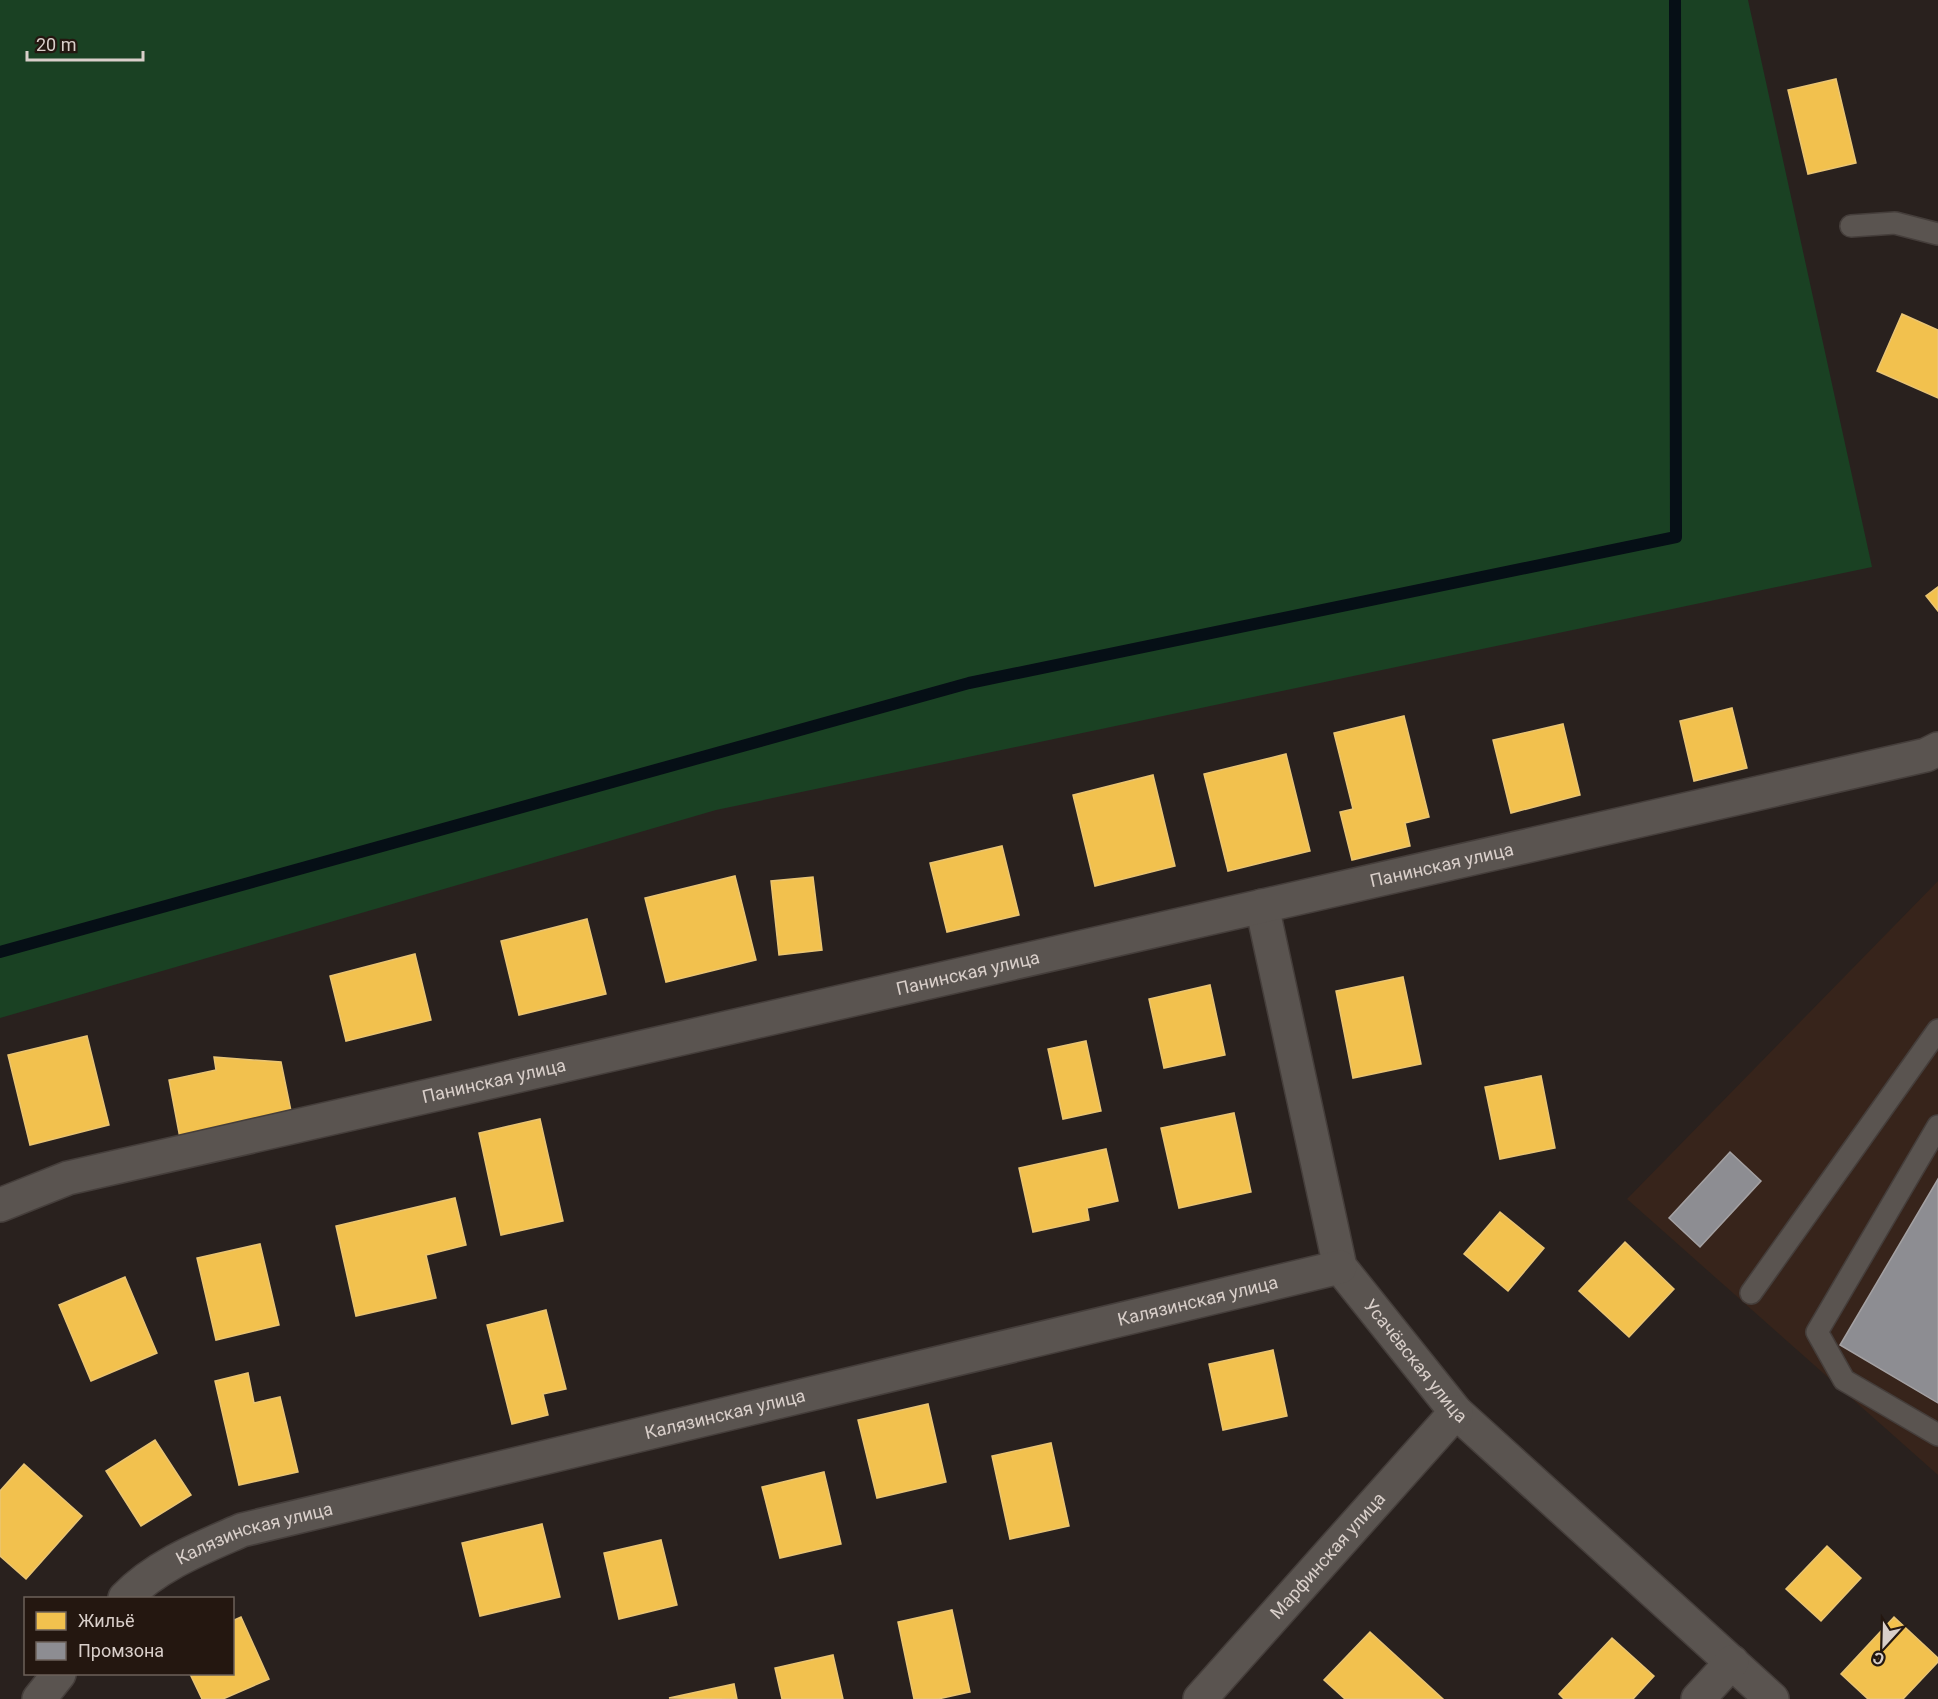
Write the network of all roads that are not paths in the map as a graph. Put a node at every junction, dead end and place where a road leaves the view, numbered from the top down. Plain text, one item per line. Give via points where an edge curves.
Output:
1 (1851, 226) dead end
2 (1938, 234) edge
3 (1938, 749) edge
4 (1262, 906) junction
5 (1938, 1030) edge
6 (1938, 1126) edge
7 (0, 1204) edge
8 (1340, 1267) junction
9 (1751, 1293) dead end
10 (1456, 1412) junction
11 (1938, 1435) edge
12 (127, 1597) edge
13 (1732, 1662) junction
14 (58, 1675) edge
15 (1196, 1697) edge
16 (39, 1699) edge
17 (1698, 1699) edge
18 (1772, 1699) edge

1 - 2 lane via 1895,223
3 - 4 street, Панинская улица via 1926,755
4 - 7 street, Панинская улица via 68,1178
4 - 8 street, Усачёвская улица
5 - 9 lane
6 - 11 lane via 1817,1332 1845,1380
8 - 10 street, Усачёвская улица
8 - 12 street, Калязинская улица via 242,1530 178,1558
10 - 13 street, Усачёвская улица
10 - 15 street, Марфинская улица
13 - 17 street
13 - 18 street, Усачёвская улица
14 - 16 street

